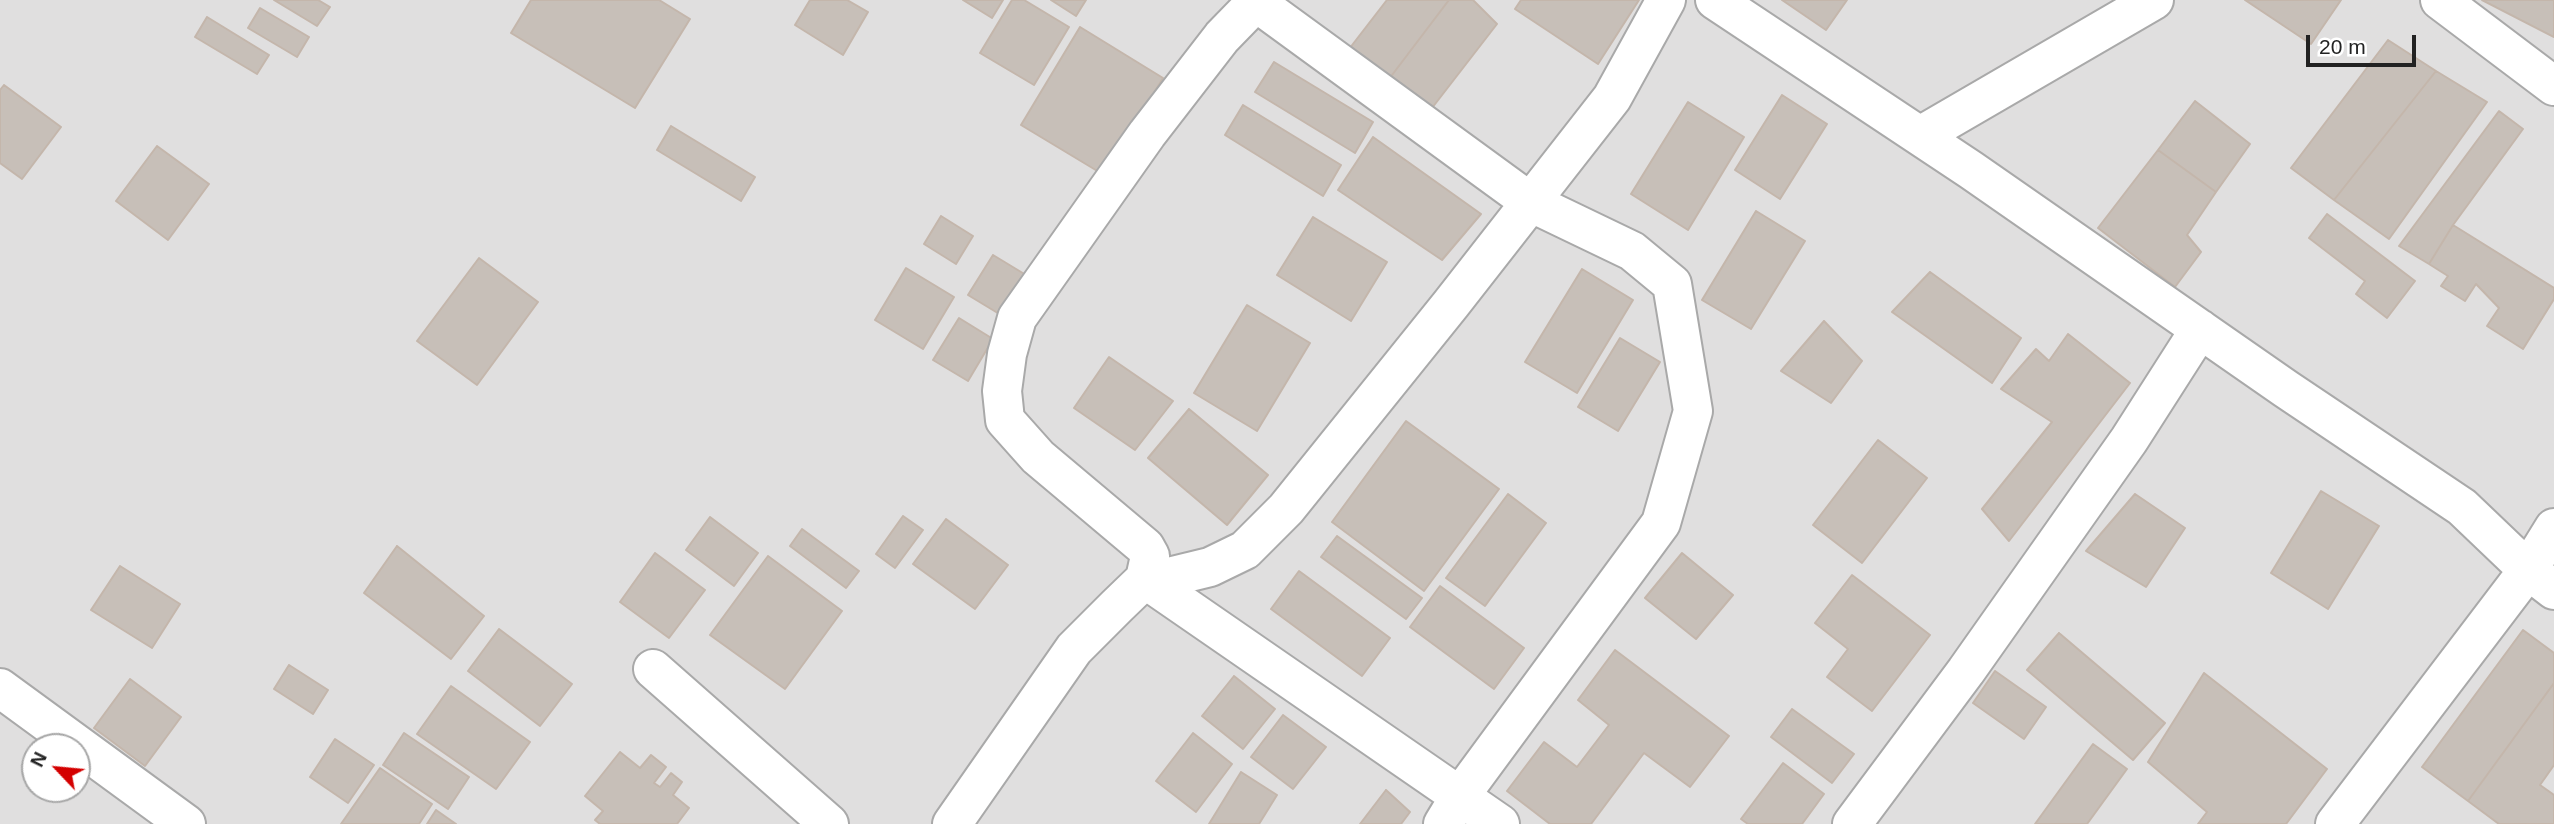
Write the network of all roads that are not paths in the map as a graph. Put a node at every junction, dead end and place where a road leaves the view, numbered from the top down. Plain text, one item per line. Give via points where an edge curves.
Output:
1 (1667, 0) edge
2 (1715, 0) edge
3 (2154, 0) edge
4 (2440, 0) edge
5 (1254, 1) edge
6 (2554, 86) edge
7 (1920, 136) junction
8 (1530, 202) junction
9 (2200, 329) junction
10 (2554, 528) edge
11 (1145, 579) junction
12 (2541, 580) edge
13 (653, 668) dead end
14 (0, 688) edge
15 (1452, 810) edge
16 (186, 824) edge
17 (829, 824) edge
18 (952, 824) edge
19 (1500, 824) edge
20 (1852, 824) edge
21 (2335, 824) edge

1 - 8 street via 1612,98
2 - 7 street
3 - 7 street
4 - 6 street
5 - 8 street
5 - 11 street via 1147,134 1017,318 1007,354 1002,391 1005,420 1038,457 1145,547 1150,556
7 - 9 street
8 - 11 street via 1286,509 1245,550 1210,567
8 - 15 street via 1632,251 1672,284 1693,411 1661,523
9 - 12 street via 2462,507
9 - 20 street via 2129,440
10 - 12 street
11 - 15 street
11 - 18 street via 1074,649
12 - 21 street
13 - 17 street
14 - 16 street
15 - 19 street

